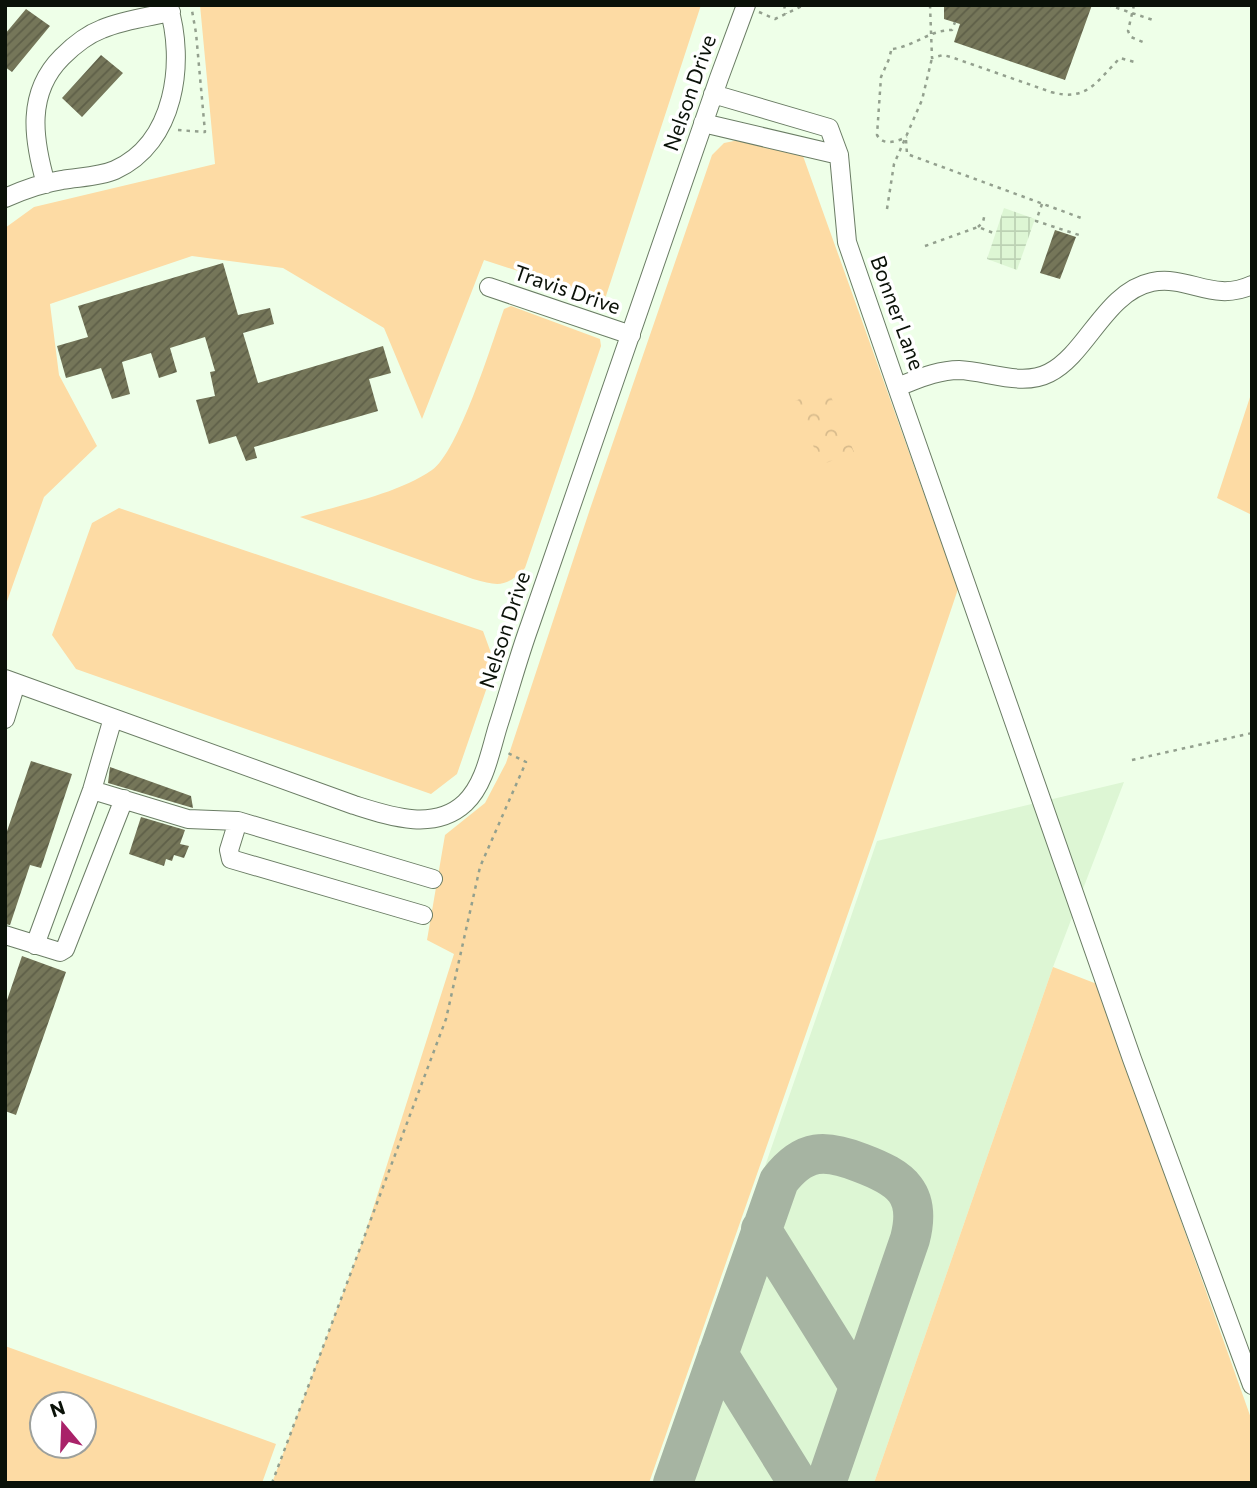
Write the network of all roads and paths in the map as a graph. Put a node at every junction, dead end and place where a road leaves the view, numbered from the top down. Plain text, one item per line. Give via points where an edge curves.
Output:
1 (191, 5) edge
2 (784, 5) edge
3 (804, 5) edge
4 (930, 5) edge
5 (1108, 5) edge
6 (1134, 5) edge
7 (745, 6) edge
8 (169, 9) edge
9 (1132, 13) junction
10 (786, 14) junction
11 (1153, 20) dead end
12 (955, 22) dead end
13 (930, 34) junction
14 (1145, 43) dead end
15 (932, 58) junction
16 (1138, 64) dead end
17 (713, 94) junction
18 (703, 123) junction
19 (159, 128) junction
20 (906, 138) junction
21 (839, 155) junction
22 (46, 184) junction
23 (5, 198) edge
24 (1042, 204) junction
25 (887, 209) dead end
26 (985, 213) dead end
27 (1084, 219) dead end
28 (978, 227) junction
29 (996, 234) dead end
30 (1079, 235) dead end
31 (925, 246) dead end
32 (1252, 285) edge
33 (489, 287) dead end
34 (631, 335) junction
35 (897, 387) junction
36 (11, 681) edge
37 (113, 718) junction
38 (5, 719) edge
39 (1252, 733) edge
40 (493, 745) junction
41 (1132, 760) dead end
42 (92, 790) junction
43 (124, 799) junction
44 (238, 821) junction
45 (433, 878) dead end
46 (423, 915) dead end
47 (7, 941) edge
48 (35, 945) junction
49 (1252, 1385) edge
50 (272, 1483) edge

1 - 19 path via 205,132
2 - 10 path
3 - 10 path
4 - 13 path
5 - 9 path
6 - 9 path
7 - 10 path via 775,19
7 - 17 street, Nelson Drive
8 - 19 street via 176,40 174,90
8 - 22 street via 87,35 50,70 38,95 34,121
9 - 11 path
9 - 14 path via 1131,37
12 - 13 path via 952,30
13 - 15 path
13 - 20 path via 892,50 881,77 877,135 887,142
15 - 16 path via 951,57 1065,96 1083,93 1119,58
15 - 20 path via 928,82
17 - 18 street, Nelson Drive
17 - 21 street, Bonner Lane via 829,128
18 - 21 street
18 - 34 street, Nelson Drive
19 - 22 street via 132,159 114,171
20 - 24 path via 907,154
20 - 25 path via 894,164
21 - 35 street, Bonner Lane via 847,242
22 - 23 street
24 - 27 path
24 - 30 path via 1036,221
26 - 28 path
28 - 29 path
28 - 31 path
32 - 35 street, Bonner Lane via 1223,293 1153,282 1121,298 1048,374 1031,379 955,370
33 - 34 street, Travis Drive
34 - 40 street, Nelson Drive
35 - 49 street
36 - 37 street, Nelson Drive
36 - 38 street
37 - 40 street, Nelson Drive via 405,819 438,818 461,807 477,788
37 - 42 street
39 - 41 path
40 - 50 path via 526,762 480,867 446,1018
42 - 43 street
42 - 48 street
43 - 44 street via 188,819
43 - 48 street via 65,949 60,952
44 - 45 street
44 - 46 street via 229,850 231,859
47 - 48 street

